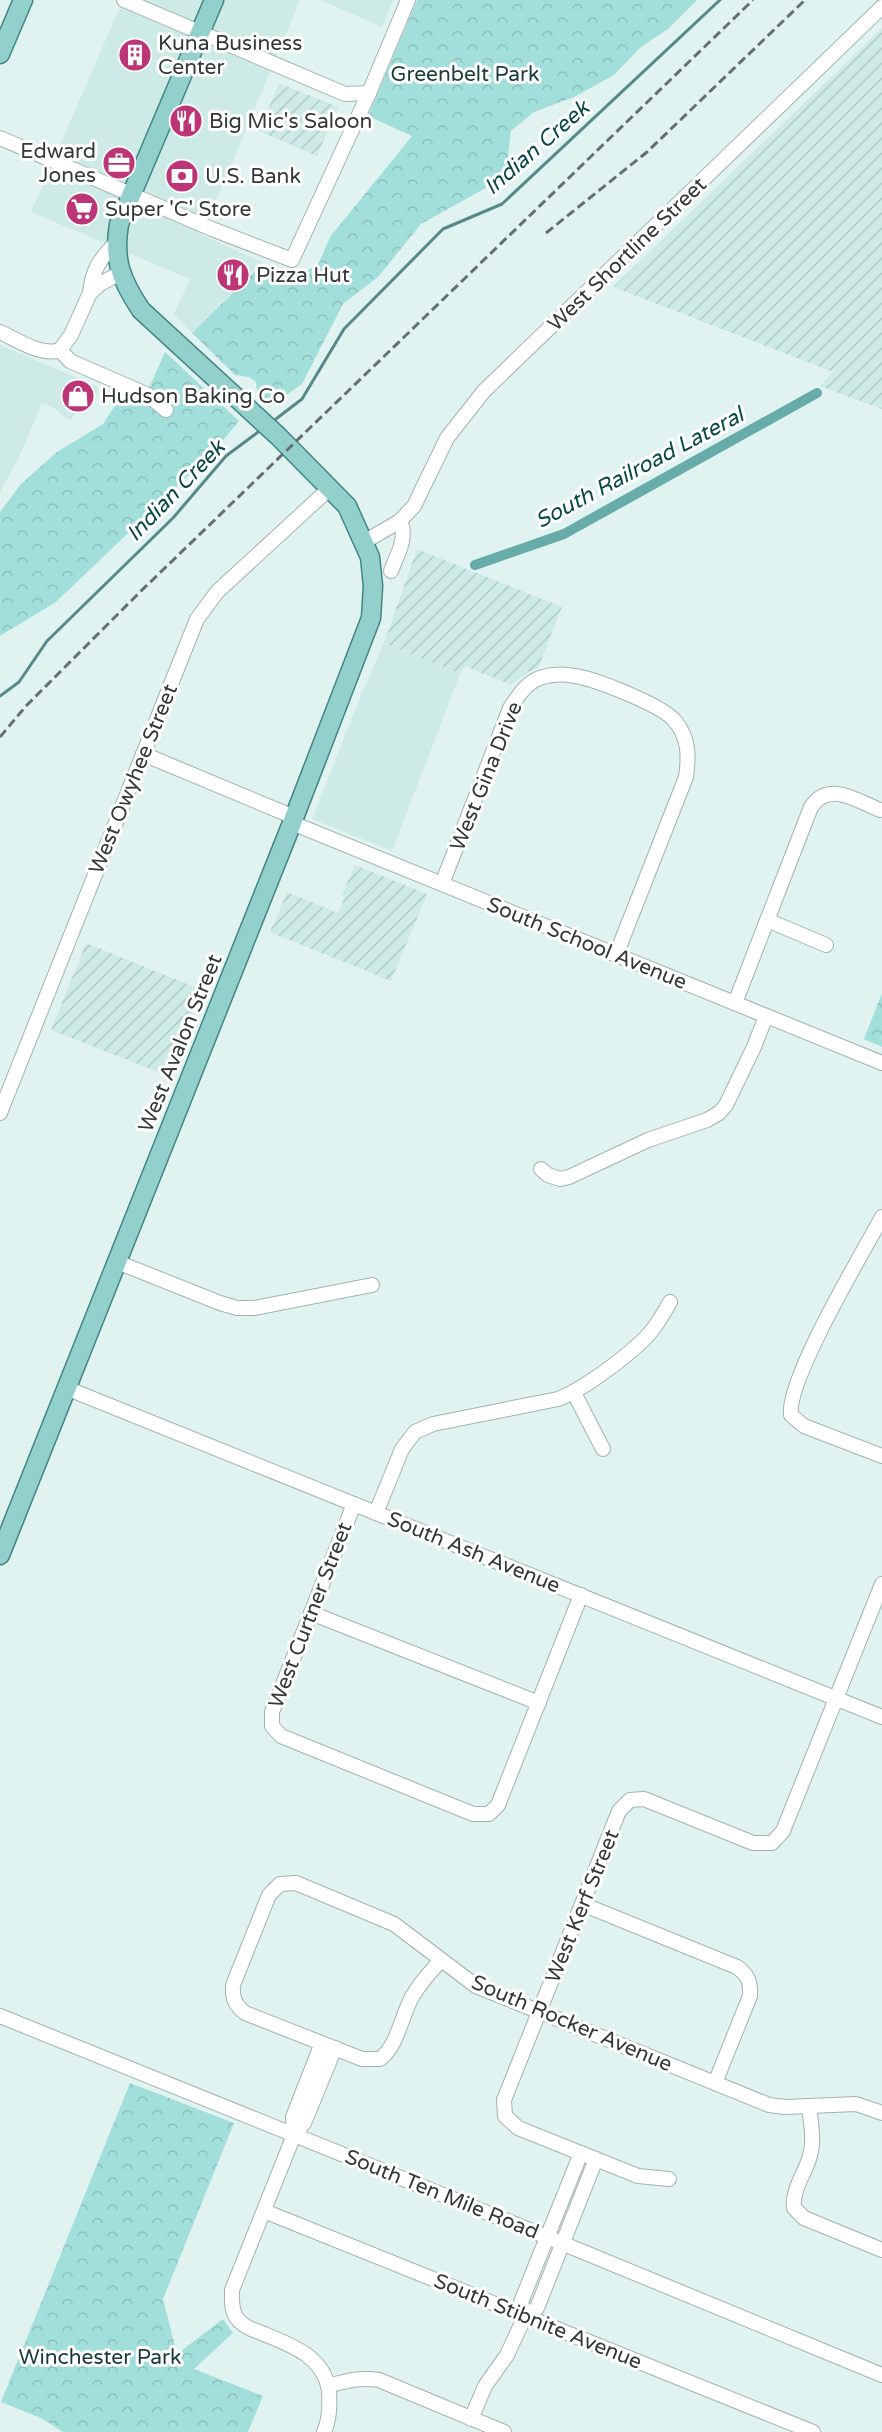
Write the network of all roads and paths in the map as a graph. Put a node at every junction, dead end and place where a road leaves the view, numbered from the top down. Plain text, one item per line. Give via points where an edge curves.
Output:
1 (23, 0) edge
2 (124, 0) edge
3 (214, 0) edge
4 (408, 0) edge
5 (882, 8) edge
6 (201, 31) junction
7 (1, 48) edge
8 (369, 93) junction
9 (0, 138) edge
10 (130, 195) junction
11 (116, 243) junction
12 (120, 273) junction
13 (90, 293) junction
14 (0, 332) edge
15 (60, 350) junction
16 (166, 410) dead end
17 (330, 488) junction
18 (400, 521) junction
19 (364, 542) junction
20 (391, 571) dead end
21 (143, 754) junction
22 (880, 810) dead end
23 (293, 820) junction
24 (442, 884) junction
25 (767, 920) junction
26 (826, 945) dead end
27 (616, 955) junction
28 (735, 1003) junction
29 (766, 1016) junction
30 (882, 1063) edge
31 (0, 1113) edge
32 (541, 1169) dead end
33 (882, 1216) edge
34 (117, 1262) junction
35 (372, 1285) dead end
36 (670, 1302) dead end
37 (66, 1388) junction
38 (574, 1393) junction
39 (603, 1449) dead end
40 (882, 1456) edge
41 (354, 1504) junction
42 (376, 1513) junction
43 (0, 1555) edge
44 (882, 1584) edge
45 (581, 1595) junction
46 (310, 1613) junction
47 (836, 1698) junction
48 (538, 1703) junction
49 (882, 1717) edge
50 (582, 1904) junction
51 (441, 1960) junction
52 (540, 2012) junction
53 (0, 2016) edge
54 (329, 2046) junction
55 (715, 2083) junction
56 (809, 2107) junction
57 (882, 2114) edge
58 (294, 2135) junction
59 (581, 2153) junction
60 (596, 2158) junction
61 (669, 2179) dead end
62 (264, 2211) junction
63 (547, 2236) junction
64 (563, 2243) junction
65 (882, 2250) edge
66 (525, 2316) junction
67 (882, 2375) edge
68 (328, 2386) junction
69 (471, 2419) junction
70 (324, 2432) edge
71 (504, 2432) edge
72 (813, 2432) edge

1 - 7 main road
2 - 6 street
3 - 6 main road
4 - 8 street
5 - 18 street, West Shortline Street via 484,391 447,438 414,506
6 - 8 street via 345,94
6 - 10 main road
8 - 10 street via 292,260
9 - 10 street
10 - 11 main road
11 - 12 main road, West Avalon Street
11 - 13 street via 100,257
12 - 13 street
12 - 17 main road, West Avalon Street via 141,310
13 - 15 street
14 - 15 street via 43,350
15 - 16 street via 70,361 148,395
17 - 19 main road, West Avalon Street via 347,506
17 - 21 street, West Owyhee Street via 217,592 197,619
18 - 19 street, West Shortline Street
18 - 20 street via 404,537
19 - 23 main road, West Avalon Street via 373,586 371,618
21 - 23 street, South School Avenue
21 - 31 street, West Owyhee Street
22 - 25 street via 838,793 823,794 816,800
23 - 24 street, South School Avenue
23 - 34 main road, West Avalon Street
24 - 27 street, South School Avenue
24 - 27 street, West Gina Drive via 510,708 521,692 542,677 573,675 587,679 659,709 674,720 687,743 686,777
25 - 26 street
25 - 28 street
27 - 28 street, South School Avenue
28 - 29 street, South School Avenue
29 - 30 street, South School Avenue
29 - 32 street via 736,1086 719,1113 619,1152 569,1177 560,1179
33 - 40 street via 807,1358 791,1398 791,1415 804,1426
34 - 35 street via 237,1308 262,1307
34 - 37 main road, West Avalon Street
36 - 38 street via 647,1336
37 - 41 street, South Ash Avenue
37 - 43 main road, West Avalon Street
38 - 39 street
38 - 42 street via 433,1424 415,1432 402,1449
41 - 42 street, South Ash Avenue
41 - 46 street, West Curtner Street
42 - 45 street, South Ash Avenue
44 - 47 street
45 - 47 street, South Ash Avenue
45 - 48 street
46 - 48 street
46 - 48 street, West Curtner Street via 272,1712 272,1726 292,1741 473,1814 489,1814 498,1805
47 - 49 street, South Ash Avenue
47 - 50 street, West Kerf Street via 783,1831 772,1844 753,1843 644,1799 630,1800 619,1811
50 - 52 street, West Kerf Street
50 - 55 street via 745,1972 750,1981 750,1996
51 - 52 street, South Rocker Avenue via 476,1986
51 - 54 street via 420,1984 391,2048 380,2059 362,2059
51 - 54 street, South Rocker Avenue via 383,1917 296,1883 280,1884 269,1895 233,1985 234,2001 245,2013
52 - 55 street, South Rocker Avenue
52 - 59 street, West Kerf Street via 504,2100 505,2116 518,2128
53 - 58 street, South Ten Mile Road
54 - 58 street via 293,2117
55 - 56 street, South Rocker Avenue via 777,2107
56 - 57 street, South Rocker Avenue via 856,2104
56 - 65 street via 812,2145 794,2208 804,2218
58 - 62 street
58 - 63 street, South Ten Mile Road
59 - 60 street
59 - 63 street
60 - 61 street via 638,2176
60 - 64 street
62 - 66 street, South Stibnite Avenue
62 - 68 street via 232,2290 231,2305 236,2318 245,2326 310,2356
63 - 64 street, South Ten Mile Road
63 - 66 street via 521,2302
64 - 66 street via 537,2308
64 - 67 street, South Ten Mile Road
66 - 69 street via 507,2355 484,2386
66 - 72 street, South Stibnite Avenue
68 - 69 street via 366,2378 378,2380
68 - 70 street via 330,2406
69 - 71 street

